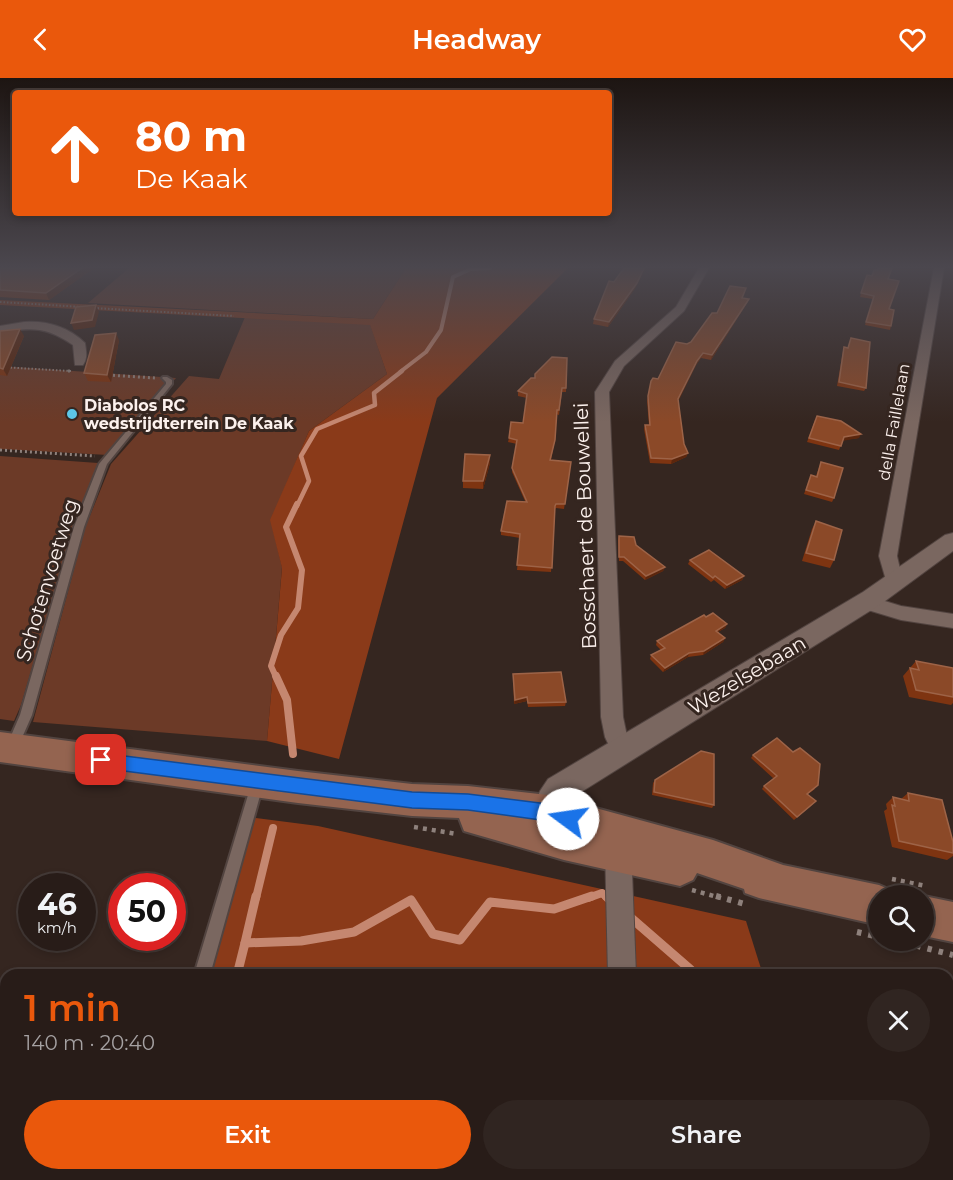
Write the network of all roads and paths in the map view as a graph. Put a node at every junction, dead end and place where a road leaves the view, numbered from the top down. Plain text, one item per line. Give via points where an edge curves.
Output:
1 (668, 319) edge
2 (931, 319) edge
3 (0, 329) edge
4 (79, 362) dead end
5 (165, 378) dead end
6 (0, 450) edge
7 (109, 457) junction
8 (953, 540) edge
9 (894, 582) junction
10 (865, 602) junction
11 (953, 621) edge
12 (6, 748) edge
13 (622, 749) junction
14 (258, 782) junction
15 (408, 813) junction
16 (548, 813) junction
17 (459, 834) dead end
18 (618, 844) junction
19 (868, 902) edge
20 (934, 918) edge
21 (953, 922) edge
22 (934, 950) edge
23 (953, 955) edge
24 (204, 969) edge
25 (622, 969) edge

1 - 13 street, Bosschaert de Bouwellei via 619,364 602,392 612,717
2 - 9 street, della Faillelaan via 888,556
3 - 4 street via 46,324 60,329 79,343
5 - 7 lane, Schotenvoetweg via 169,384
6 - 7 path
7 - 12 lane, Schotenvoetweg via 79,527 26,715
8 - 9 street, Wezelsebaan
9 - 10 street, Wezelsebaan
10 - 11 street via 901,613
10 - 13 street, Wezelsebaan
12 - 14 main road
13 - 16 street, Wezelsebaan via 559,789
14 - 15 main road via 298,787
14 - 24 lane
15 - 16 main road via 468,802
15 - 17 path
15 - 18 main road
16 - 18 main road
18 - 19 main road via 713,860 778,882
18 - 25 street
20 - 21 main road
22 - 23 path

